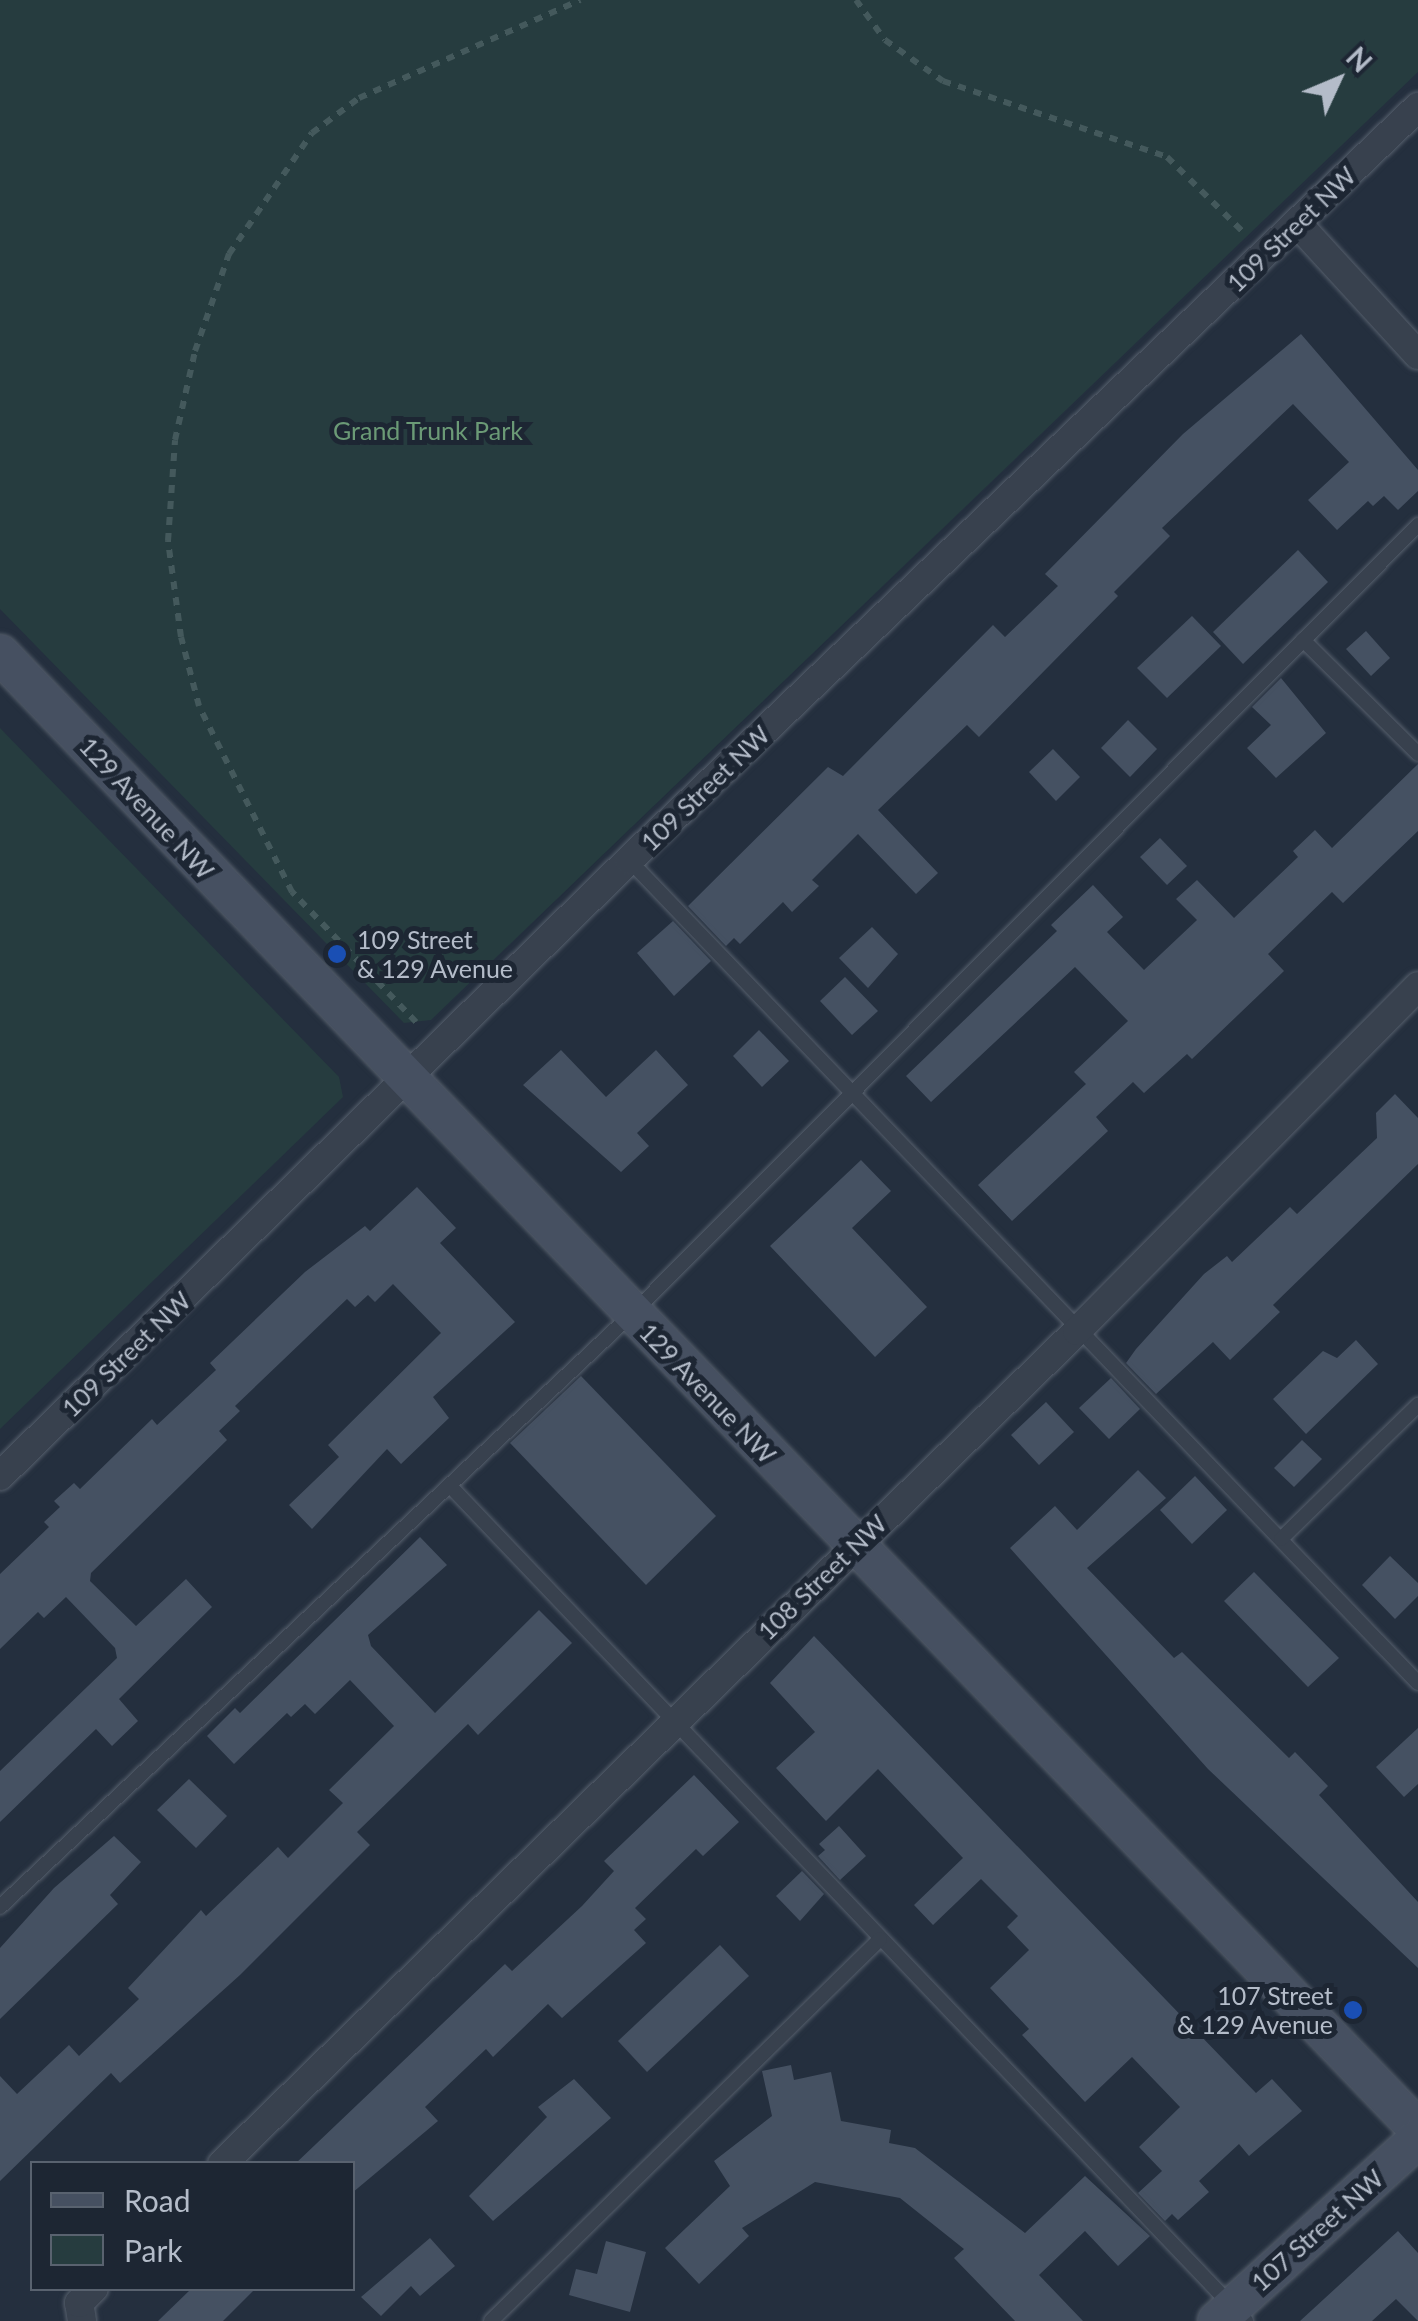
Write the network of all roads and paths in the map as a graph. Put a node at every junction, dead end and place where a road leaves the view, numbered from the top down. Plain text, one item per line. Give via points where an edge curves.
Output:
1 (580, 0) edge
2 (856, 0) edge
3 (1418, 107) edge
4 (1297, 223) junction
5 (1247, 236) dead end
6 (1418, 355) edge
7 (1418, 524) edge
8 (1303, 640) junction
9 (0, 654) edge
10 (1418, 754) edge
11 (629, 860) junction
12 (1418, 986) edge
13 (416, 1022) dead end
14 (406, 1082) junction
15 (851, 1098) junction
16 (632, 1314) junction
17 (1077, 1331) junction
18 (1418, 1405) edge
19 (0, 1476) edge
20 (452, 1488) junction
21 (1281, 1539) junction
22 (855, 1544) junction
23 (1418, 1683) edge
24 (673, 1722) junction
25 (0, 1907) edge
26 (880, 1939) junction
27 (1418, 2129) edge
28 (1418, 2139) edge
29 (225, 2161) edge
30 (1232, 2316) edge
31 (491, 2321) edge

1 - 13 path via 359,98 312,133 228,254 195,351 175,440 171,560 180,637 212,739 292,892
2 - 5 path via 885,40 943,81 1167,157
3 - 4 street, 109 Street NW
4 - 6 street
4 - 11 street, 109 Street NW
7 - 8 lane
8 - 10 lane
8 - 15 lane
9 - 14 street, 129 Avenue NW
11 - 14 street, 109 Street NW
11 - 15 lane
12 - 17 street, 108 Street NW
14 - 16 street, 129 Avenue NW
14 - 19 street, 109 Street NW
15 - 16 lane
15 - 17 lane
16 - 20 lane
16 - 22 street, 129 Avenue NW
17 - 21 lane
17 - 22 street, 108 Street NW
18 - 21 lane
20 - 24 lane
20 - 25 lane
21 - 23 lane
22 - 24 street, 108 Street NW
22 - 27 street, 129 Avenue NW
24 - 26 lane
24 - 29 street, 108 Street NW
26 - 30 lane
26 - 31 lane
28 - 30 street, 107 Street NW

